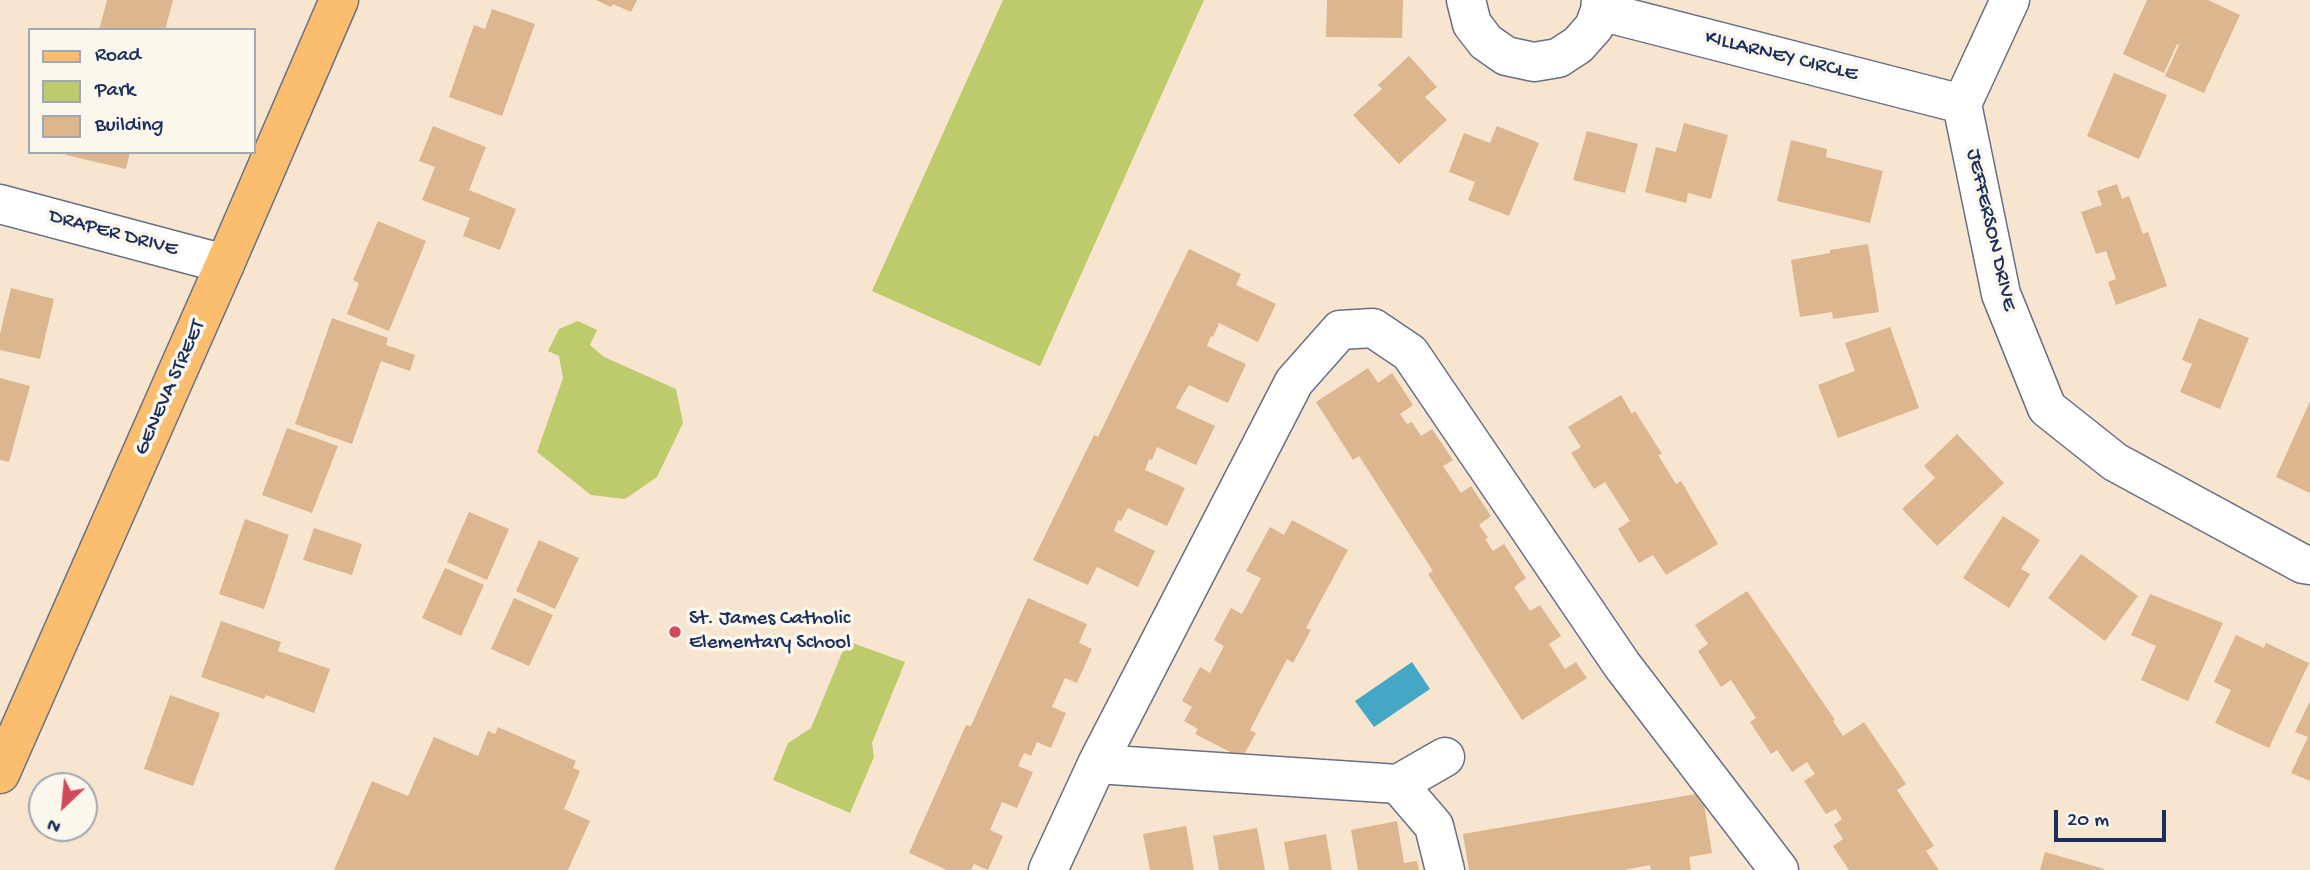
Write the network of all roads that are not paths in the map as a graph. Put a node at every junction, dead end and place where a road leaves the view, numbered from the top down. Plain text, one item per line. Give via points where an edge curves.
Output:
1 (339, 0) edge
2 (1466, 0) edge
3 (2010, 0) edge
4 (1600, 6) edge
5 (1962, 104) junction
6 (0, 204) edge
7 (225, 264) junction
8 (2310, 565) edge
9 (1445, 757) dead end
10 (1097, 764) junction
11 (0, 774) edge
12 (1398, 784) junction
13 (1048, 870) edge
14 (1445, 870) edge
15 (1779, 870) edge

1 - 7 main road, GENEVA STREET
2 - 4 street, KILLARNEY CIRCLE via 1472,24 1486,42 1506,56 1534,62 1558,58 1578,46 1594,27
3 - 5 street
4 - 5 street, KILLARNEY CIRCLE
5 - 8 street, JEFFERSON DRIVE via 2001,294 2048,408 2115,462
6 - 7 street, DRAPER DRIVE
7 - 11 main road, GENEVA STREET
9 - 12 street
10 - 12 street
10 - 13 street
10 - 15 street via 1294,382 1340,330 1373,328 1410,353 1622,665
12 - 14 street via 1434,826

